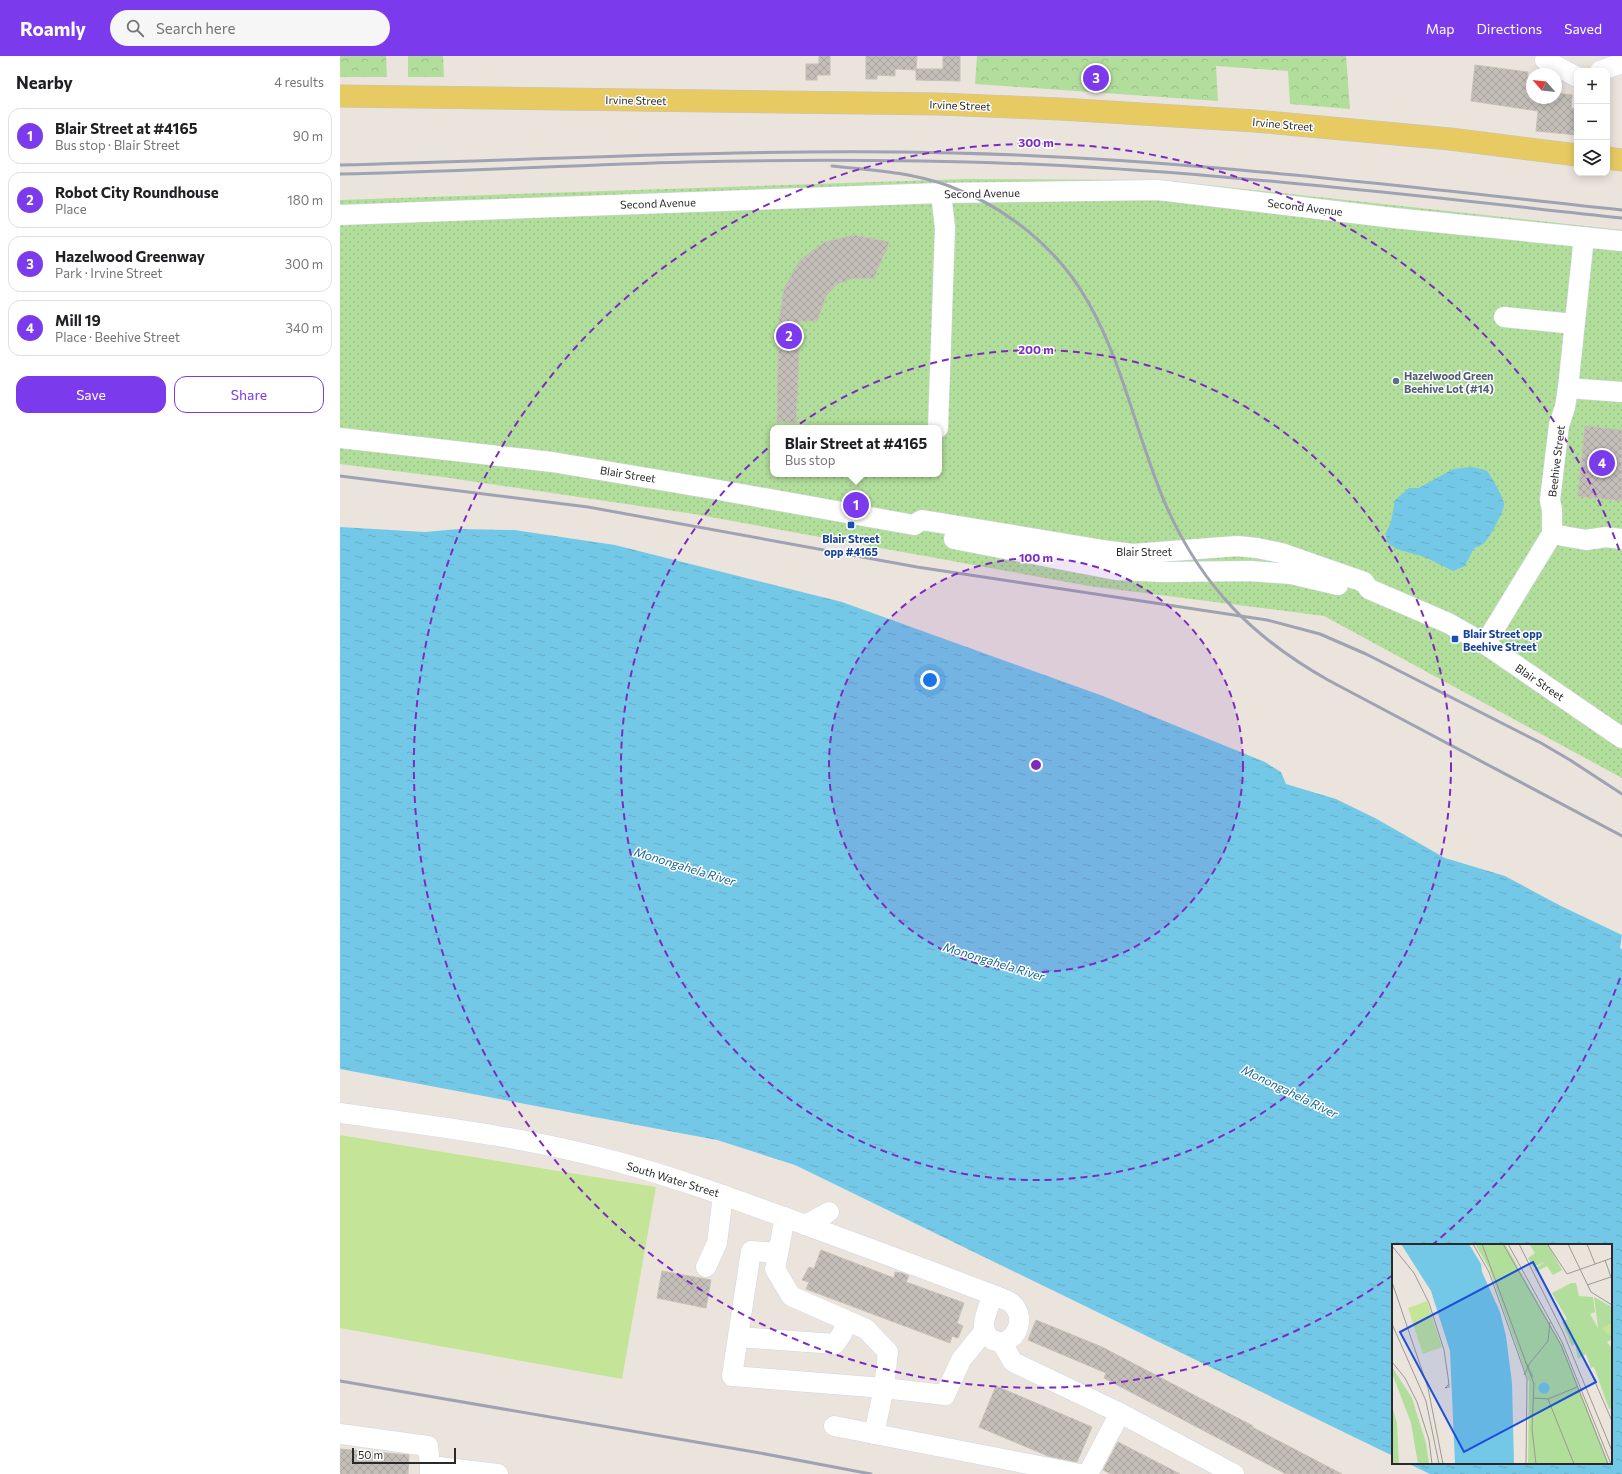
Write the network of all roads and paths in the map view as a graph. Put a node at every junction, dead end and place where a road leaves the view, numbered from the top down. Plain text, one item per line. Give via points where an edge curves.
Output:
1 (1545, 60) dead end
2 (1622, 63) edge
3 (1608, 68) edge
4 (1574, 75) edge
5 (340, 96) edge
6 (1574, 155) edge
7 (1610, 158) edge
8 (1622, 160) edge
9 (941, 193) junction
10 (340, 215) edge
11 (1584, 237) junction
12 (1622, 241) edge
13 (1504, 318) dead end
14 (1574, 324) junction
15 (1568, 388) junction
16 (1622, 392) edge
17 (938, 425) edge
18 (340, 438) edge
19 (1552, 534) junction
20 (1622, 539) edge
21 (1485, 644) junction
22 (1622, 738) edge
23 (340, 1113) edge
24 (724, 1195) junction
25 (829, 1212) dead end
26 (785, 1218) junction
27 (805, 1225) junction
28 (778, 1253) junction
29 (706, 1267) dead end
30 (993, 1295) junction
31 (847, 1321) junction
32 (985, 1330) junction
33 (738, 1337) junction
34 (1002, 1343) junction
35 (884, 1388) junction
36 (1120, 1414) junction
37 (834, 1426) dead end
38 (340, 1434) edge
39 (874, 1434) junction
40 (430, 1470) edge
41 (498, 1474) edge
42 (1080, 1474) edge
43 (1088, 1474) edge
44 (1234, 1474) edge

1 - 4 street
2 - 3 street
5 - 6 main road, Irvine Street via 1061,108 1450,139
7 - 8 main road
9 - 10 street, Second Avenue
9 - 11 street, Second Avenue via 1158,190
9 - 17 street via 945,228
11 - 12 street, Second Avenue
11 - 14 street, Beehive Street
13 - 14 street
14 - 15 street, Beehive Street
15 - 16 street
15 - 19 street, Beehive Street via 1559,425 1551,492
18 - 21 street, Blair Street via 552,462 914,525 922,520 1133,554 1230,547 1257,548 1281,553 1364,582 1369,589 1448,623
19 - 20 street via 1586,540 1606,537
19 - 21 street
21 - 22 street, Blair Street
23 - 24 street, South Water Street via 555,1147 639,1167
24 - 26 street, South Water Street
24 - 29 street via 717,1243
25 - 27 street
26 - 27 street, South Water Street
26 - 28 street
27 - 30 street, South Water Street
28 - 31 street via 775,1269 791,1296
28 - 33 street via 752,1251
30 - 32 street via 984,1319
30 - 34 street, South Water Street via 1012,1302 1018,1311 1016,1331
31 - 33 street via 835,1344
31 - 35 street via 866,1329 888,1352
32 - 34 street via 990,1339
32 - 35 street via 961,1360 945,1395
33 - 35 street via 732,1376
34 - 36 street via 1013,1362
35 - 39 street
36 - 43 street
36 - 44 street
37 - 39 street
38 - 40 street via 428,1446
39 - 42 street
40 - 41 street

